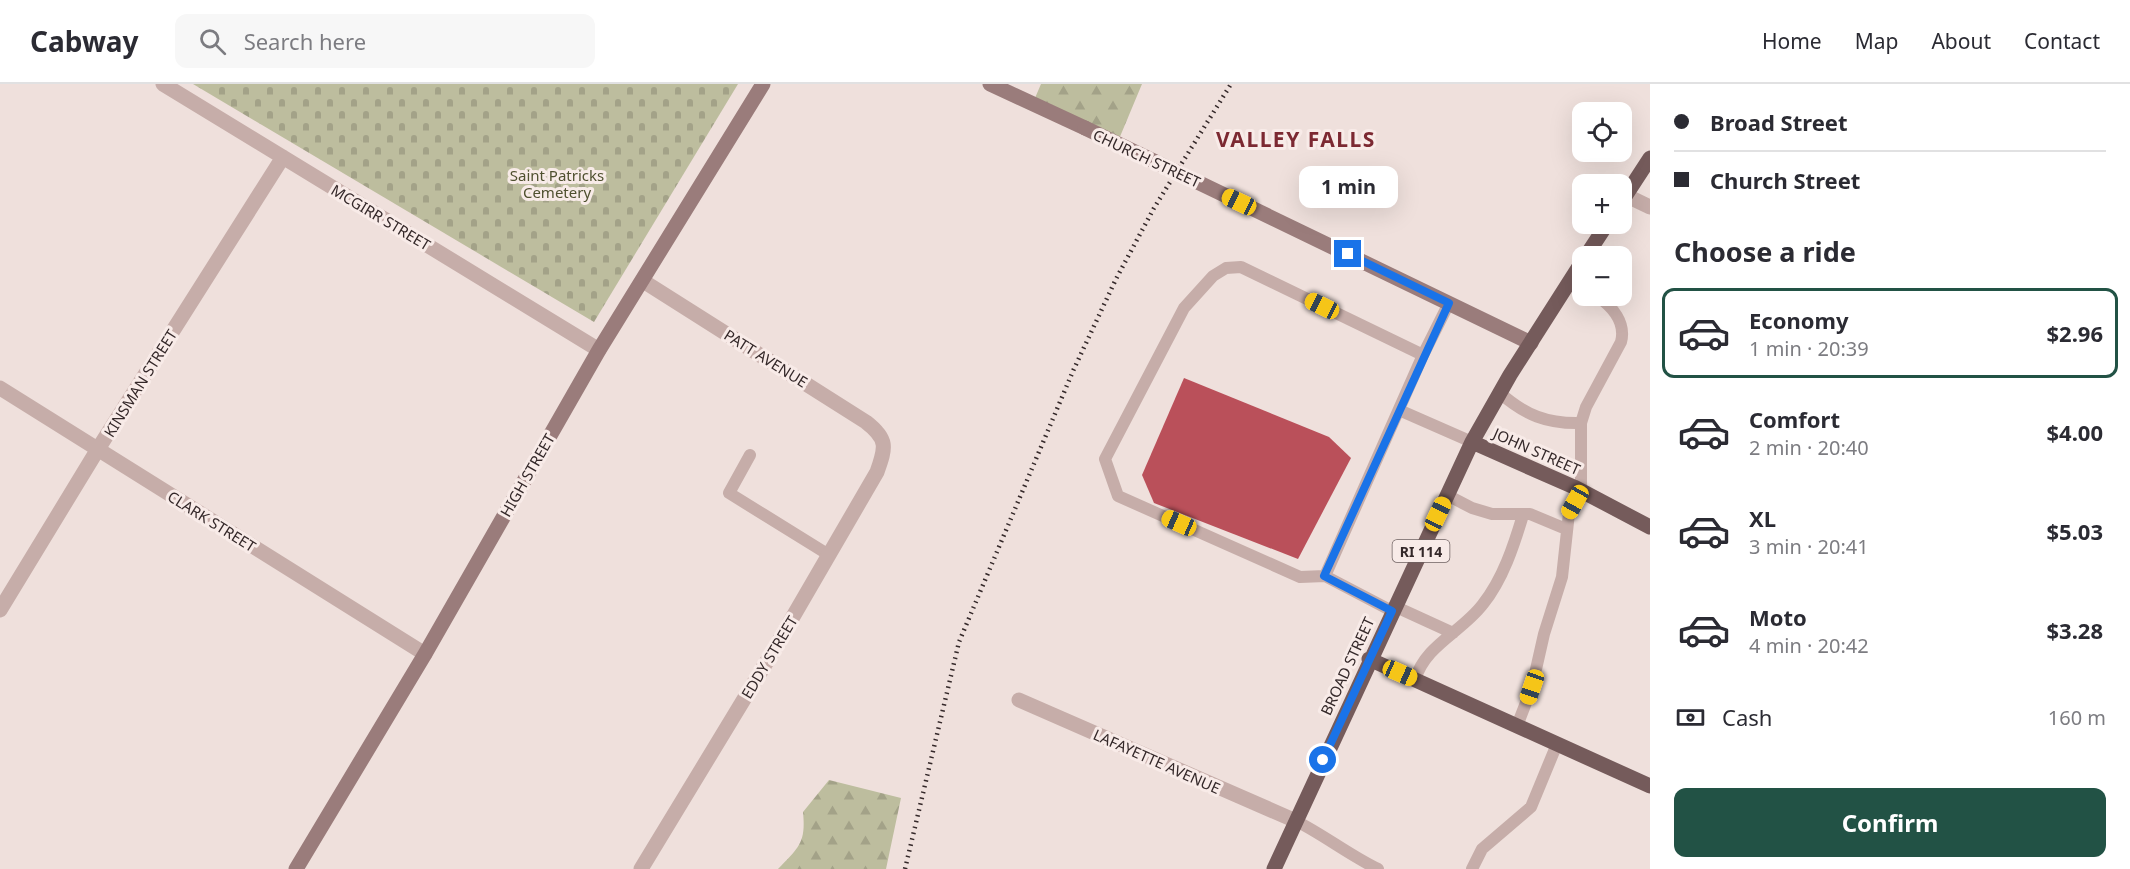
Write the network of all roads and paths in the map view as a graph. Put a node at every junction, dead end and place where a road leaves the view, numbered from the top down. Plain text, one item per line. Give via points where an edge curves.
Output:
1 (163, 84) edge
2 (763, 84) edge
3 (990, 84) edge
4 (283, 157) junction
5 (1650, 158) edge
6 (1632, 185) edge
7 (1632, 201) edge
8 (1650, 207) edge
9 (643, 281) junction
10 (1572, 290) edge
11 (1449, 303) junction
12 (1608, 306) edge
13 (1531, 343) junction
14 (600, 350) junction
15 (1423, 355) junction
16 (0, 388) edge
17 (1500, 393) junction
18 (1399, 410) junction
19 (1581, 423) junction
20 (884, 441) joint
21 (1472, 442) junction
22 (98, 449) junction
23 (750, 455) dead end
24 (1581, 491) junction
25 (1447, 495) junction
26 (1523, 514) junction
27 (1650, 527) edge
28 (1566, 529) junction
29 (829, 555) junction
30 (1324, 576) junction
31 (1393, 609) junction
32 (0, 610) edge
33 (1453, 633) junction
34 (425, 654) junction
35 (1369, 659) junction
36 (1415, 680) junction
37 (1019, 700) dead end
38 (1517, 726) junction
39 (1557, 744) junction
40 (1650, 786) edge
41 (1296, 821) junction
42 (296, 869) edge
43 (641, 869) edge
44 (1274, 869) edge
45 (1378, 869) edge
46 (1472, 869) edge

1 - 4 street, MCGIRR STREET
2 - 9 street, HIGH STREET
3 - 11 street, CHURCH STREET, bridge
4 - 14 street, MCGIRR STREET
4 - 22 street, KINSMAN STREET
5 - 6 main road
7 - 8 street
9 - 14 street, HIGH STREET
9 - 20 street, PATT AVENUE via 866,422
10 - 13 main road, BROAD STREET / RI 114
11 - 13 street, CHURCH STREET
11 - 15 lane
12 - 19 lane via 1617,315 1623,331 1621,342
13 - 17 main road, BROAD STREET / RI 114
14 - 34 street, HIGH STREET
15 - 18 lane
15 - 30 lane via 1241,267 1226,268 1213,276 1184,308 1105,459 1118,496 1300,577
16 - 22 street, CLARK STREET
17 - 19 lane via 1537,418 1561,424
17 - 21 main road, BROAD STREET / RI 114
18 - 21 lane
18 - 30 lane
19 - 24 lane
20 - 29 street, EDDY STREET via 877,472
21 - 24 main road, JOHN STREET
21 - 25 main road, BROAD STREET / RI 114
22 - 32 street, KINSMAN STREET
22 - 34 street, CLARK STREET
23 - 29 lane via 729,493
24 - 27 main road, JOHN STREET
24 - 28 lane via 1569,513
25 - 26 lane via 1492,514
25 - 31 main road, BROAD STREET / RI 114
26 - 28 lane
26 - 33 lane via 1505,567 1488,596
28 - 38 lane via 1562,577 1532,687
29 - 43 street, EDDY STREET
30 - 31 lane
31 - 33 lane
31 - 35 main road, BROAD STREET / RI 114
33 - 36 lane via 1427,656
34 - 42 street, HIGH STREET
35 - 36 main road
35 - 41 main road, BROAD STREET / RI 114
36 - 38 main road
37 - 41 street, LAFAYETTE AVENUE
38 - 39 main road
39 - 40 main road
39 - 46 lane via 1531,807 1482,849
41 - 44 main road, BROAD STREET / RI 114
41 - 45 lane

